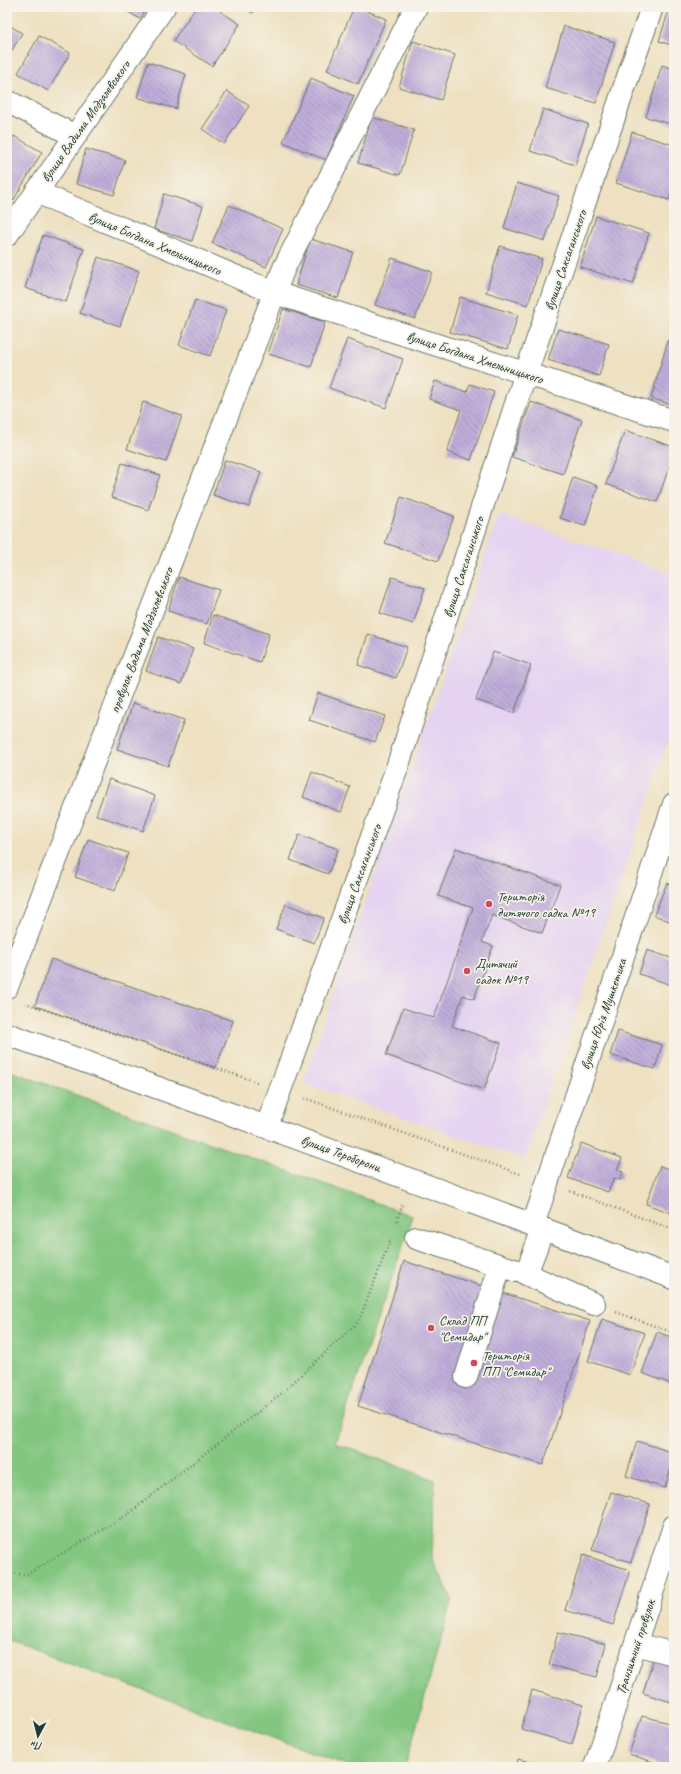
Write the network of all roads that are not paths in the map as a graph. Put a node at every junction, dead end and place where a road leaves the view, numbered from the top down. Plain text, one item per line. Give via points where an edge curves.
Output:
1 (164, 7) edge
2 (416, 7) edge
3 (652, 7) edge
4 (7, 101) edge
5 (75, 136) junction
6 (36, 192) junction
7 (7, 235) edge
8 (275, 293) junction
9 (526, 373) junction
10 (674, 421) edge
11 (674, 804) edge
12 (14, 994) edge
13 (7, 1034) edge
14 (267, 1126) junction
15 (538, 1227) junction
16 (416, 1238) road end
17 (500, 1266) junction
18 (526, 1274) junction
19 (674, 1278) edge
20 (594, 1304) road end
21 (466, 1377) dead end
22 (674, 1526) edge
23 (636, 1644) junction
24 (674, 1654) edge
25 (595, 1767) edge

1 - 5 street, вулиця Вадима Модзалевського
2 - 8 street via 284,268
3 - 9 street, вулиця Саксаганського
4 - 5 street
5 - 6 street, вулиця Вадима Модзалевського
6 - 7 street, вулиця Вадима Модзалевського
6 - 8 street, вулиця Богдана Хмельницького
8 - 9 street, вулиця Богдана Хмельницького
8 - 12 street, провулок Вадима Модзалевського
9 - 10 street, вулиця Богдана Хмельницького
9 - 14 street, вулиця Саксаганського via 397,768
11 - 15 street, вулиця Юрія Мушкетика via 547,1183
13 - 14 street, вулиця Тероборони
14 - 15 street, вулиця Тероборони
15 - 18 street, вулиця Юрія Мушкетика
15 - 19 street, вулиця Тероборони
16 - 17 street
17 - 18 street
17 - 21 street
18 - 20 street
22 - 23 street, Транзитний провулок
23 - 24 street
23 - 25 street, Транзитний провулок

